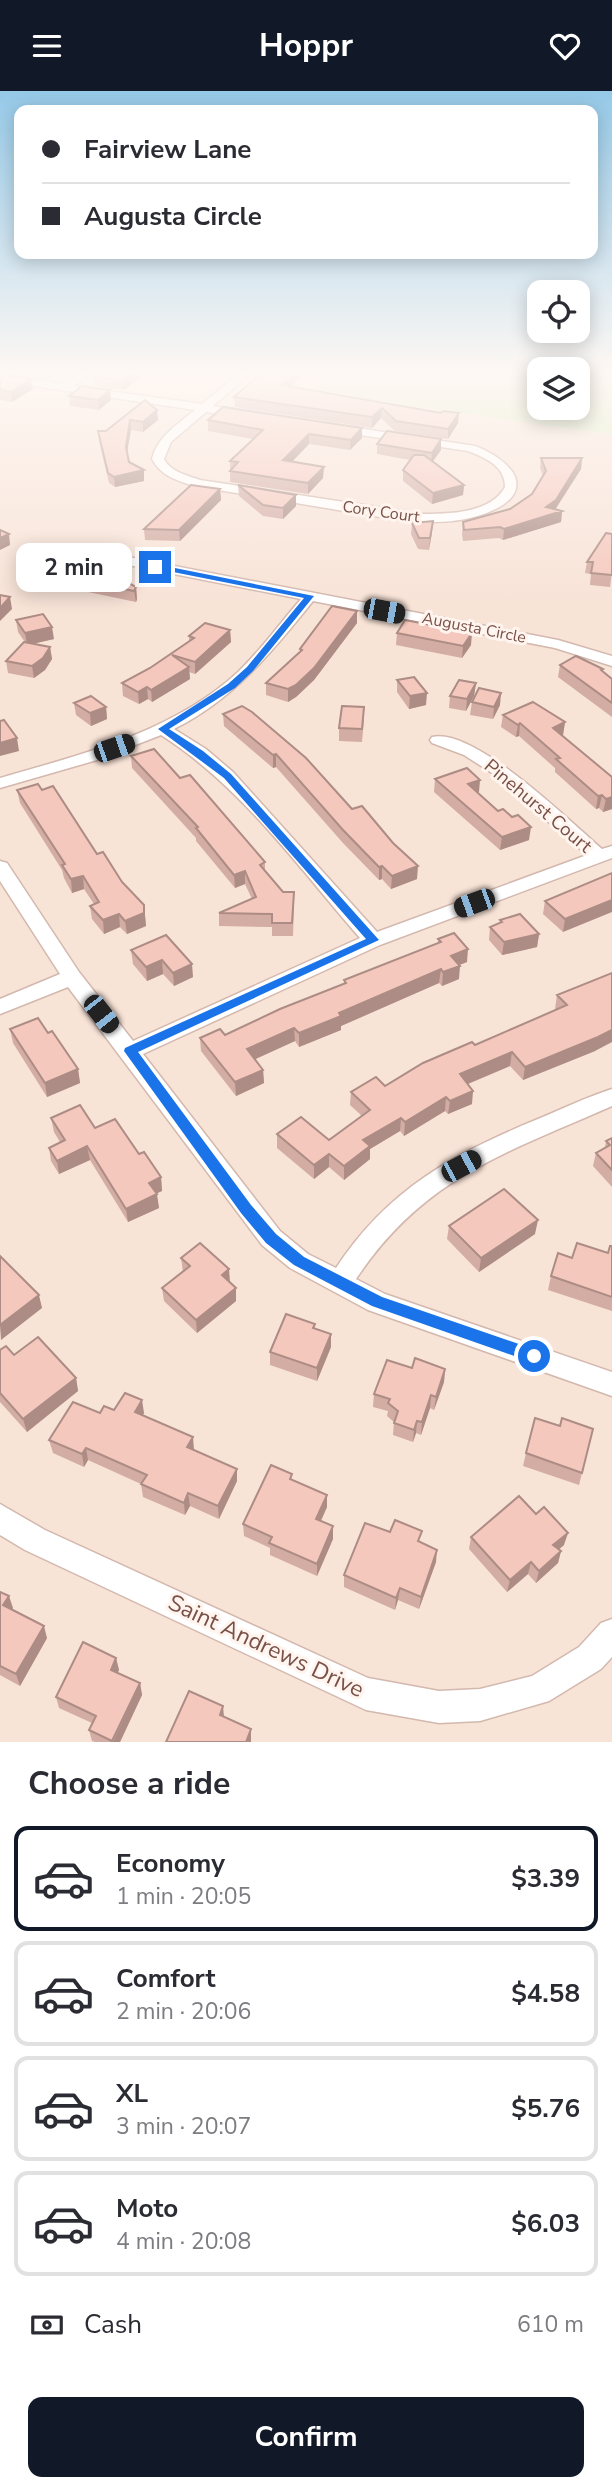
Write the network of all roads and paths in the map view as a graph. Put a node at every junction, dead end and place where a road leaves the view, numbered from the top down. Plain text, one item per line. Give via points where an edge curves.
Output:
1 (160, 449) edge
2 (473, 449) edge
3 (128, 561) dead end
4 (310, 596) junction
5 (612, 661) edge
6 (162, 729) junction
7 (438, 740) dead end
8 (0, 783) edge
9 (605, 854) edge
10 (0, 867) edge
11 (373, 940) junction
12 (72, 977) junction
13 (0, 1007) edge
14 (130, 1051) junction
15 (612, 1097) edge
16 (339, 1284) junction
17 (612, 1384) edge
18 (0, 1518) edge
19 (612, 1634) edge

1 - 2 street, Cory Court via 158,462 168,472 198,484 437,519 468,515 493,505 508,491 512,473 501,461
3 - 4 street, Augusta Circle
4 - 5 street, Augusta Circle via 558,644
4 - 6 street via 232,686
6 - 8 street via 96,755
6 - 11 street via 227,776
7 - 9 street, Pinehurst Court via 470,751 498,769
9 - 11 street
10 - 12 street
11 - 14 street
12 - 13 street
12 - 14 street
14 - 16 street via 271,1238
15 - 16 street via 480,1156 412,1196 360,1250
16 - 17 street via 377,1302
18 - 19 street, Saint Andrews Drive via 35,1539 366,1694 439,1707 480,1705 538,1690 590,1658

